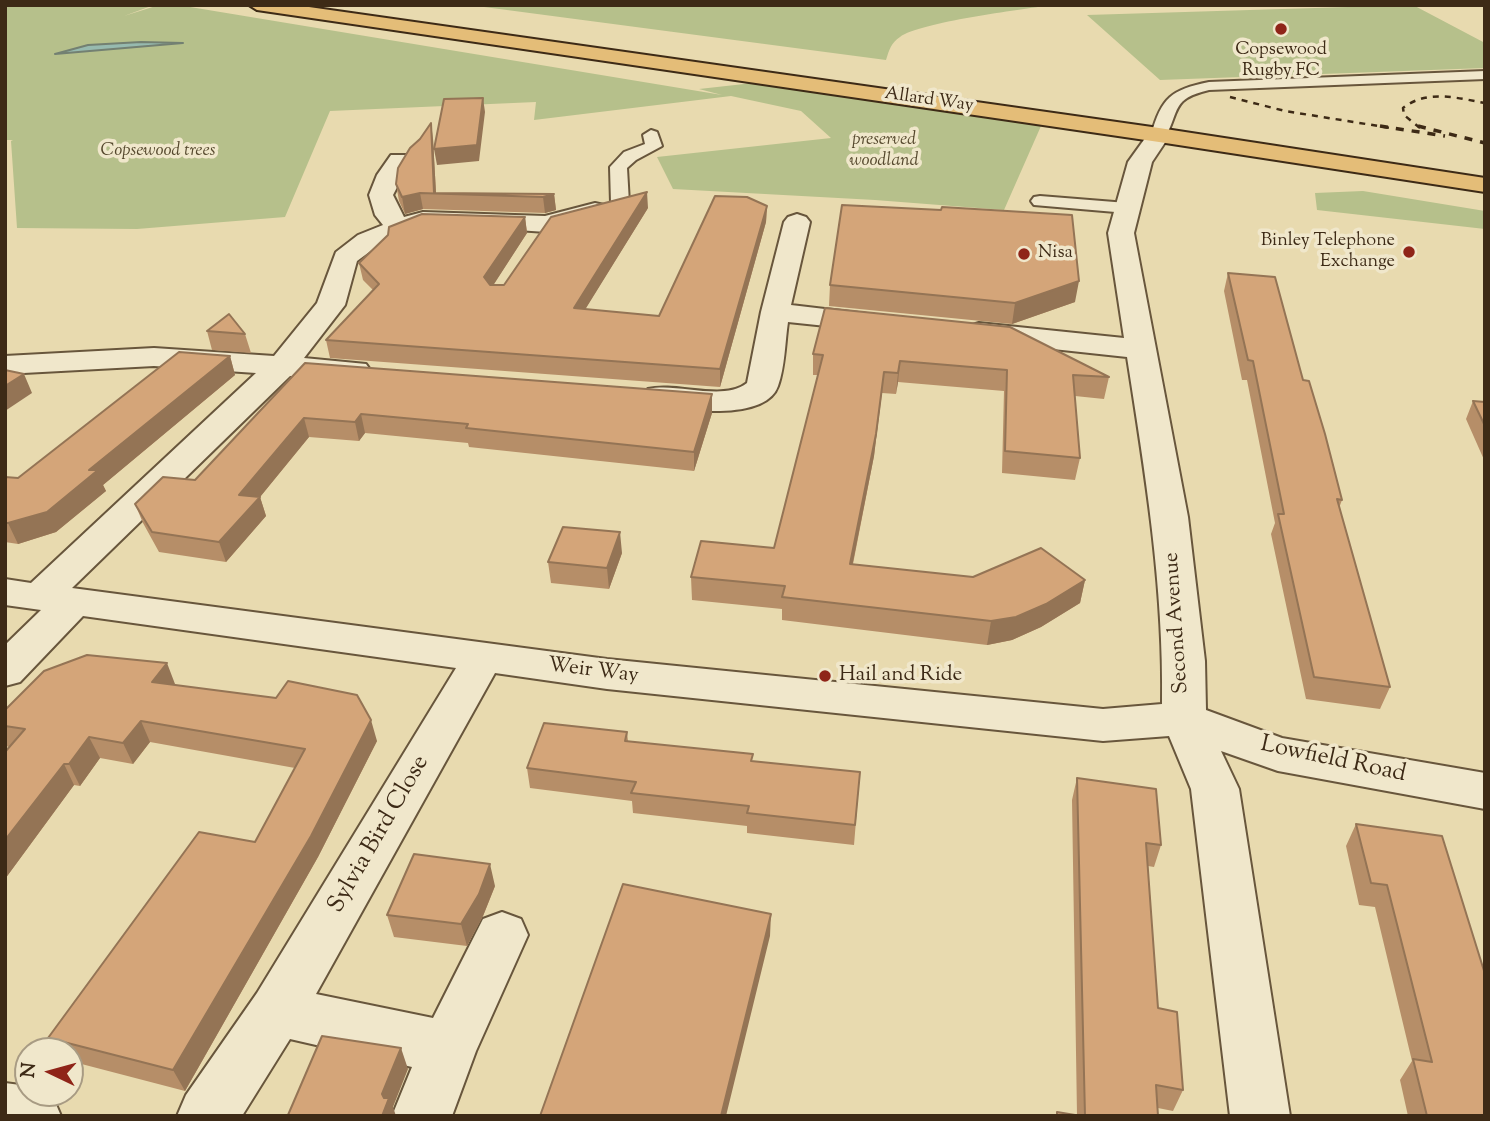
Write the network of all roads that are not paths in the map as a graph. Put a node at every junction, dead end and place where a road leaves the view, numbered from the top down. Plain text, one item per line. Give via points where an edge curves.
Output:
1 (257, 5) edge
2 (299, 5) edge
3 (374, 21) junction
4 (1485, 75) edge
5 (651, 135) dead end
6 (1159, 135) junction
7 (404, 157) edge
8 (1485, 185) edge
9 (1040, 201) dead end
10 (624, 202) joint
11 (1127, 208) junction
12 (797, 222) dead end
13 (399, 226) junction
14 (775, 312) junction
15 (897, 324) edge
16 (951, 330) edge
17 (1140, 349) junction
18 (5, 365) edge
19 (283, 365) junction
20 (379, 373) edge
21 (627, 393) edge
22 (39, 597) edge
23 (484, 658) junction
24 (5, 671) edge
25 (1184, 719) junction
26 (1485, 791) edge
27 (502, 935) dead end
28 (277, 1011) junction
29 (448, 1048) junction
30 (207, 1116) edge
31 (422, 1116) edge
32 (1260, 1116) edge

1 - 3 main road, Allard Way
2 - 3 main road, Allard Way
3 - 6 main road, Allard Way
4 - 6 lane via 1209,86 1174,97 1166,107
5 - 10 lane via 654,146 618,167
6 - 8 main road, Allard Way
6 - 11 street, Second Avenue via 1140,162
7 - 13 street via 388,175 381,195 388,215
9 - 11 lane
10 - 13 street via 540,234 449,219
11 - 17 street, Second Avenue via 1121,233
12 - 14 street
13 - 19 street via 345,258 331,305
14 - 15 street
14 - 21 street via 762,387 746,400
16 - 17 street
17 - 25 street, Second Avenue via 1170,517 1184,661
18 - 19 street via 155,357
19 - 20 street
19 - 22 street
22 - 23 street, Weir Way
22 - 24 street
23 - 25 street, Weir Way via 1103,725
23 - 28 street, Sylvia Bird Close
25 - 26 street, Lowfield Road via 1278,754
25 - 32 street, Second Avenue via 1214,789
27 - 29 street
28 - 29 street
28 - 30 street, Sylvia Bird Close
29 - 31 street

